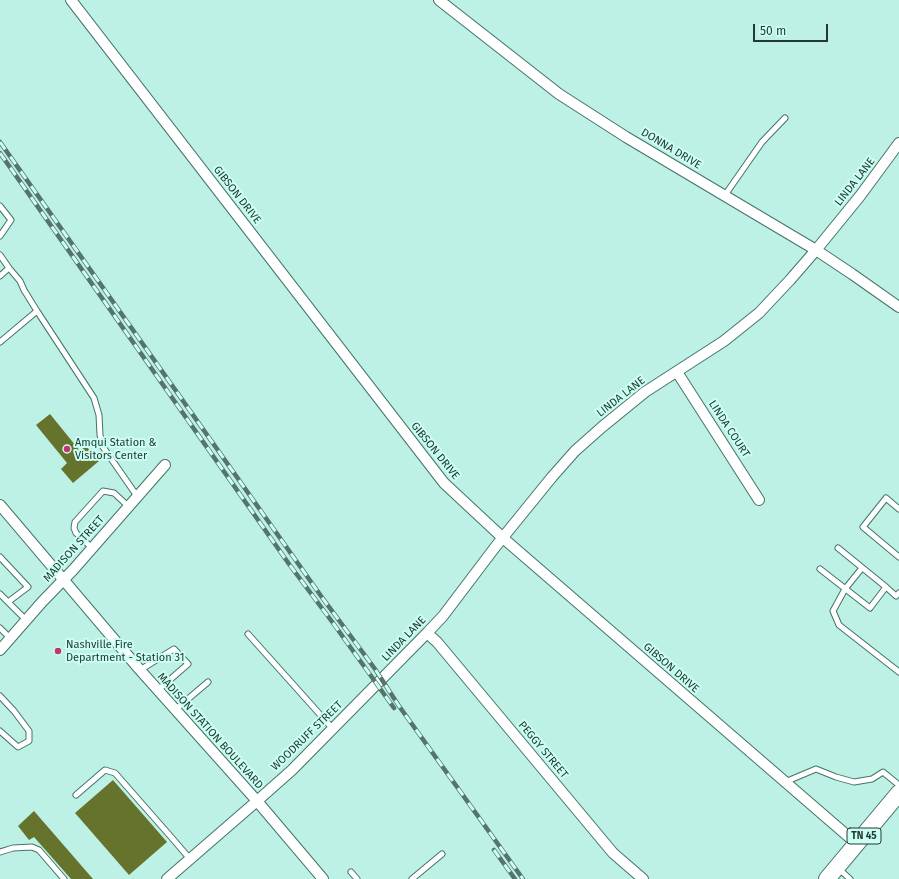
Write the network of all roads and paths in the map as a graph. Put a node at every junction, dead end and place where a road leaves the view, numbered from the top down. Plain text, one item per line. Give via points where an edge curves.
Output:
1 (71, 0) edge
2 (439, 0) edge
3 (785, 118) dead end
4 (899, 143) edge
5 (725, 195) junction
6 (0, 206) edge
7 (0, 236) edge
8 (816, 250) junction
9 (0, 255) edge
10 (9, 268) junction
11 (0, 276) edge
12 (899, 307) edge
13 (37, 311) junction
14 (0, 342) edge
15 (677, 372) junction
16 (166, 466) dead end
17 (137, 496) junction
18 (759, 500) dead end
19 (0, 505) edge
20 (128, 506) junction
21 (899, 509) edge
22 (503, 538) junction
23 (92, 548) junction
24 (838, 548) dead end
25 (0, 557) edge
26 (899, 557) edge
27 (862, 568) junction
28 (820, 569) dead end
29 (64, 579) junction
30 (886, 587) junction
31 (845, 589) junction
32 (899, 593) edge
33 (0, 594) edge
34 (8, 602) junction
35 (26, 620) junction
36 (0, 628) edge
37 (427, 633) junction
38 (248, 634) dead end
39 (10, 638) junction
40 (0, 650) edge
41 (140, 670) junction
42 (899, 672) edge
43 (208, 682) dead end
44 (373, 688) joint
45 (158, 690) junction
46 (0, 696) edge
47 (175, 710) junction
48 (333, 729) junction
49 (0, 731) edge
50 (785, 782) junction
51 (899, 785) edge
52 (899, 792) edge
53 (76, 795) dead end
54 (257, 801) junction
55 (857, 844) junction
56 (0, 852) edge
57 (442, 854) dead end
58 (190, 859) junction
59 (351, 872) dead end
60 (832, 873) edge
61 (64, 879) edge
62 (167, 879) edge
63 (323, 879) edge
64 (358, 879) edge
65 (412, 879) edge
66 (644, 879) edge
67 (850, 879) edge

1 - 22 street, GIBSON DRIVE via 444,483
2 - 5 street, DONNA DRIVE via 552,89
3 - 5 lane via 762,142
4 - 8 street, LINDA LANE
5 - 8 street, DONNA DRIVE
6 - 7 lane via 11,220
8 - 12 street, DONNA DRIVE
8 - 15 street, LINDA LANE via 759,312 724,341
9 - 10 lane
10 - 11 lane
10 - 13 lane via 20,280
13 - 14 lane
13 - 17 lane via 94,398 103,448
15 - 18 street, LINDA COURT
15 - 22 street, LINDA LANE via 628,405 575,451
16 - 17 street, MADISON STREET
17 - 20 street, MADISON STREET
19 - 29 street, MADISON STATION BOULEVARD
20 - 23 street, MADISON STREET
20 - 23 lane via 114,493 103,491 76,522 76,533
21 - 26 lane via 886,498 863,527
22 - 37 street, LINDA LANE
22 - 50 street, GIBSON DRIVE
23 - 29 street, MADISON STREET
24 - 27 lane
25 - 34 lane via 28,587
27 - 30 lane
27 - 31 lane
28 - 31 lane
29 - 35 street, MADISON STREET
29 - 41 street, MADISON STATION BOULEVARD
30 - 31 lane via 870,608
30 - 32 lane via 896,596
31 - 42 lane via 833,611 840,625
33 - 34 lane
34 - 35 lane
35 - 39 street, MADISON STREET
36 - 39 lane
37 - 44 street, LINDA LANE
37 - 66 street, PEGGY STREET via 613,853
38 - 48 lane
39 - 40 street, MADISON STREET
41 - 45 street, MADISON STATION BOULEVARD
41 - 45 lane via 174,648 188,664
43 - 47 lane
44 - 48 street, WOODRUFF STREET
45 - 47 street, MADISON STATION BOULEVARD
46 - 49 lane via 29,731 29,741 18,747
47 - 54 street, MADISON STATION BOULEVARD
48 - 54 street, WOODRUFF STREET
50 - 51 lane via 816,769 854,782 872,779 883,772
50 - 55 street, GIBSON DRIVE
52 - 55 main road, TN 45
53 - 58 lane via 105,770 114,773
54 - 58 street, WOODRUFF STREET
54 - 63 street, MADISON STATION BOULEVARD
55 - 60 main road, TN 45
56 - 61 lane via 32,847 39,850
57 - 65 lane
58 - 62 street, WOODRUFF STREET
59 - 64 lane
60 - 67 lane

